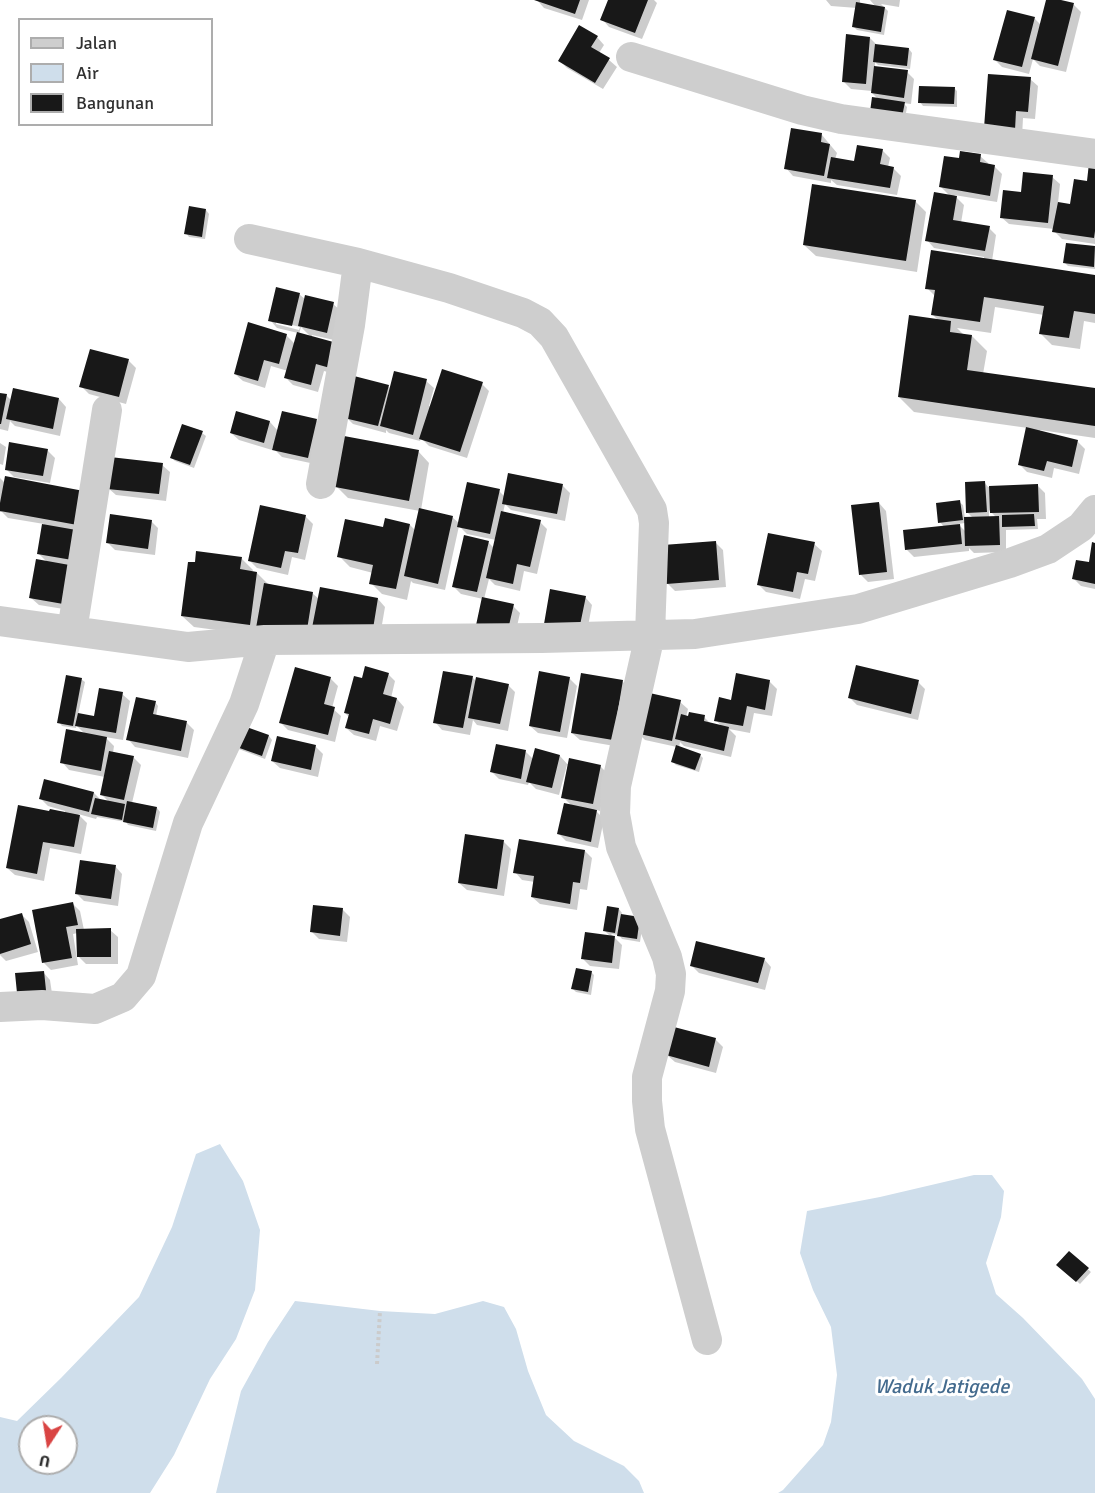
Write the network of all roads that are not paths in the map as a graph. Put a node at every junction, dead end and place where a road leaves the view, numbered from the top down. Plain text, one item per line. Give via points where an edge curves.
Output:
1 (631, 57) dead end
2 (1095, 154) edge
3 (249, 239) dead end
4 (358, 263) junction
5 (107, 410) dead end
6 (321, 484) dead end
7 (1095, 510) edge
8 (0, 621) edge
9 (72, 631) junction
10 (650, 635) junction
11 (265, 640) junction
12 (0, 1007) edge
13 (706, 1340) dead end

1 - 2 street via 831,117
3 - 4 street
4 - 6 street
4 - 10 street via 522,313 540,322 554,337 652,510
5 - 9 street
7 - 10 street via 1081,527 1048,549 858,609 695,634
8 - 9 street
9 - 11 street via 188,647
10 - 11 street
10 - 13 street via 616,786 615,814 621,847 671,974 647,1077 647,1101
11 - 12 street via 244,704 188,823 141,976 123,996 95,1009

